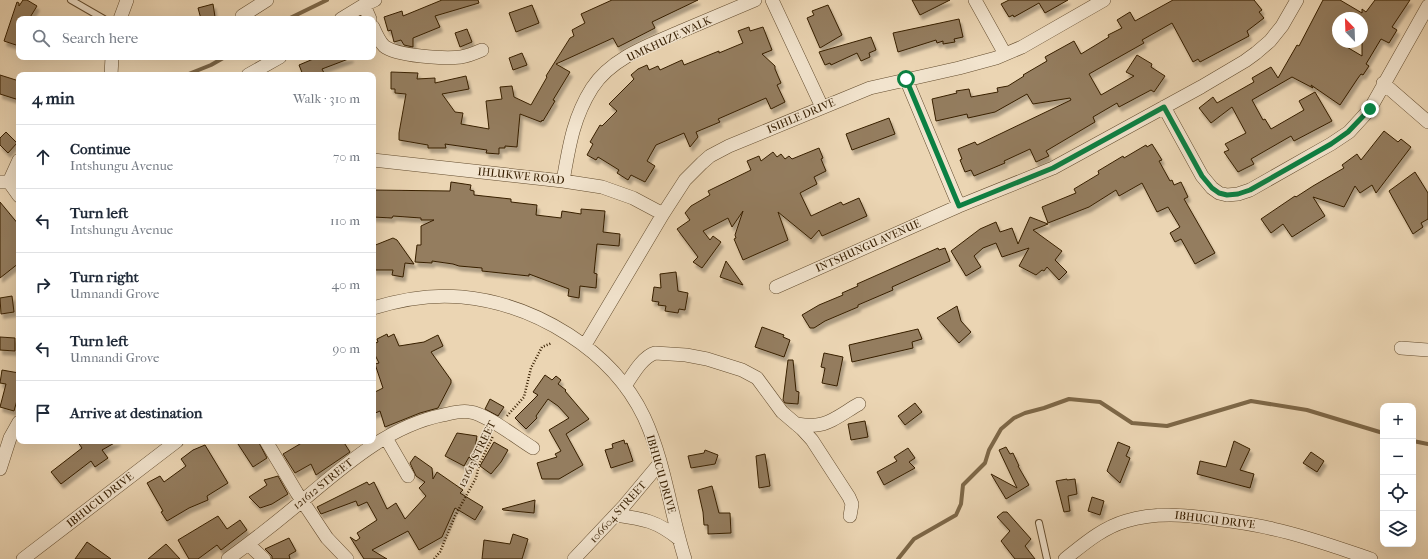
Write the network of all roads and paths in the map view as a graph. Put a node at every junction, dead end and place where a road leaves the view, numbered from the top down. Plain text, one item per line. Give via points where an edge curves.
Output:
1 (72, 0) edge
2 (127, 0) edge
3 (267, 0) edge
4 (754, 0) edge
5 (772, 0) edge
6 (975, 0) edge
7 (1104, 0) edge
8 (1297, 0) edge
9 (369, 2) edge
10 (1428, 6) edge
11 (99, 16) edge
12 (121, 16) edge
13 (242, 16) dead end
14 (346, 16) edge
15 (370, 16) edge
16 (376, 35) edge
17 (482, 50) dead end
18 (1005, 54) junction
19 (112, 60) edge
20 (275, 60) edge
21 (111, 72) edge
22 (253, 72) edge
23 (906, 79) junction
24 (1383, 83) junction
25 (822, 107) junction
26 (1164, 107) junction
27 (1428, 122) edge
28 (376, 160) edge
29 (16, 164) edge
30 (563, 181) junction
31 (4, 182) edge
32 (16, 193) edge
33 (959, 206) junction
34 (662, 214) junction
35 (776, 287) dead end
36 (376, 307) edge
37 (552, 343) dead end
38 (585, 345) junction
39 (1401, 348) dead end
40 (1428, 350) edge
41 (625, 386) junction
42 (859, 404) dead end
43 (796, 424) junction
44 (498, 425) junction
45 (16, 427) edge
46 (386, 438) junction
47 (173, 444) edge
48 (268, 444) edge
49 (533, 448) dead end
50 (660, 463) junction
51 (0, 469) edge
52 (408, 476) dead end
53 (303, 500) junction
54 (616, 515) junction
55 (850, 516) dead end
56 (1039, 523) dead end
57 (679, 539) junction
58 (248, 544) junction
59 (23, 559) edge
60 (228, 559) edge
61 (264, 559) edge
62 (347, 559) edge
63 (434, 559) edge
64 (574, 559) edge
65 (685, 559) edge
66 (1047, 559) edge
67 (1065, 559) edge
68 (1371, 559) edge

1 - 11 lane
2 - 12 street
3 - 13 street
4 - 30 street, UMKHUZE WALK via 653,44 612,66 593,88 576,120
5 - 25 street
6 - 18 street
7 - 18 street, ISIHLE DRIVE
8 - 26 street, INTSHUNGU AVENUE via 1282,26 1256,53
9 - 14 street
9 - 15 street
10 - 24 street
16 - 17 street via 384,46 405,54 441,58 462,57
18 - 23 street, ISIHLE DRIVE via 959,68
19 - 21 street
20 - 22 street
23 - 25 street, ISIHLE DRIVE via 870,88
23 - 33 street
24 - 26 street via 1370,109 1348,132 1250,190 1238,194 1227,195 1212,188 1202,176
24 - 27 street
25 - 34 street, ISIHLE DRIVE via 710,156 685,180
26 - 33 street, INTSHUNGU AVENUE via 1053,168
28 - 30 street, IHLUKWE ROAD
29 - 31 street
30 - 34 street, IHLUKWE ROAD via 602,187 633,198
31 - 32 street
33 - 35 street, INTSHUNGU AVENUE
34 - 38 street, ISIHLE DRIVE
36 - 38 street, IBHUCU DRIVE via 402,300 462,296 516,309 554,326
37 - 44 path, 121613 STREET via 542,347 531,368 524,397
38 - 41 street, IBHUCU DRIVE
39 - 40 street
41 - 43 street via 652,354 707,359 742,370 757,378 782,412
41 - 50 street, IBHUCU DRIVE via 643,417
42 - 43 street via 820,425
43 - 55 street via 812,440 849,497 852,504
44 - 46 street, 121612 STREET via 470,412 458,412 425,420
44 - 49 street, 121612 STREET
44 - 63 path, 121613 STREET via 479,465 476,478 440,552
45 - 51 street
46 - 52 street
46 - 53 street, 121612 STREET via 353,458
47 - 59 street, IBHUCU DRIVE
48 - 53 street
50 - 54 street, 106604 STREET
50 - 57 street, IBHUCU DRIVE
53 - 58 street, 121612 STREET
53 - 62 street via 327,538
54 - 57 street via 648,520
54 - 64 street, 106604 STREET
56 - 66 lane
57 - 65 street, IBHUCU DRIVE
58 - 60 street, 121612 STREET
58 - 61 street
67 - 68 street, IBHUCU DRIVE via 1094,536 1112,526 1138,518 1169,515 1273,529

